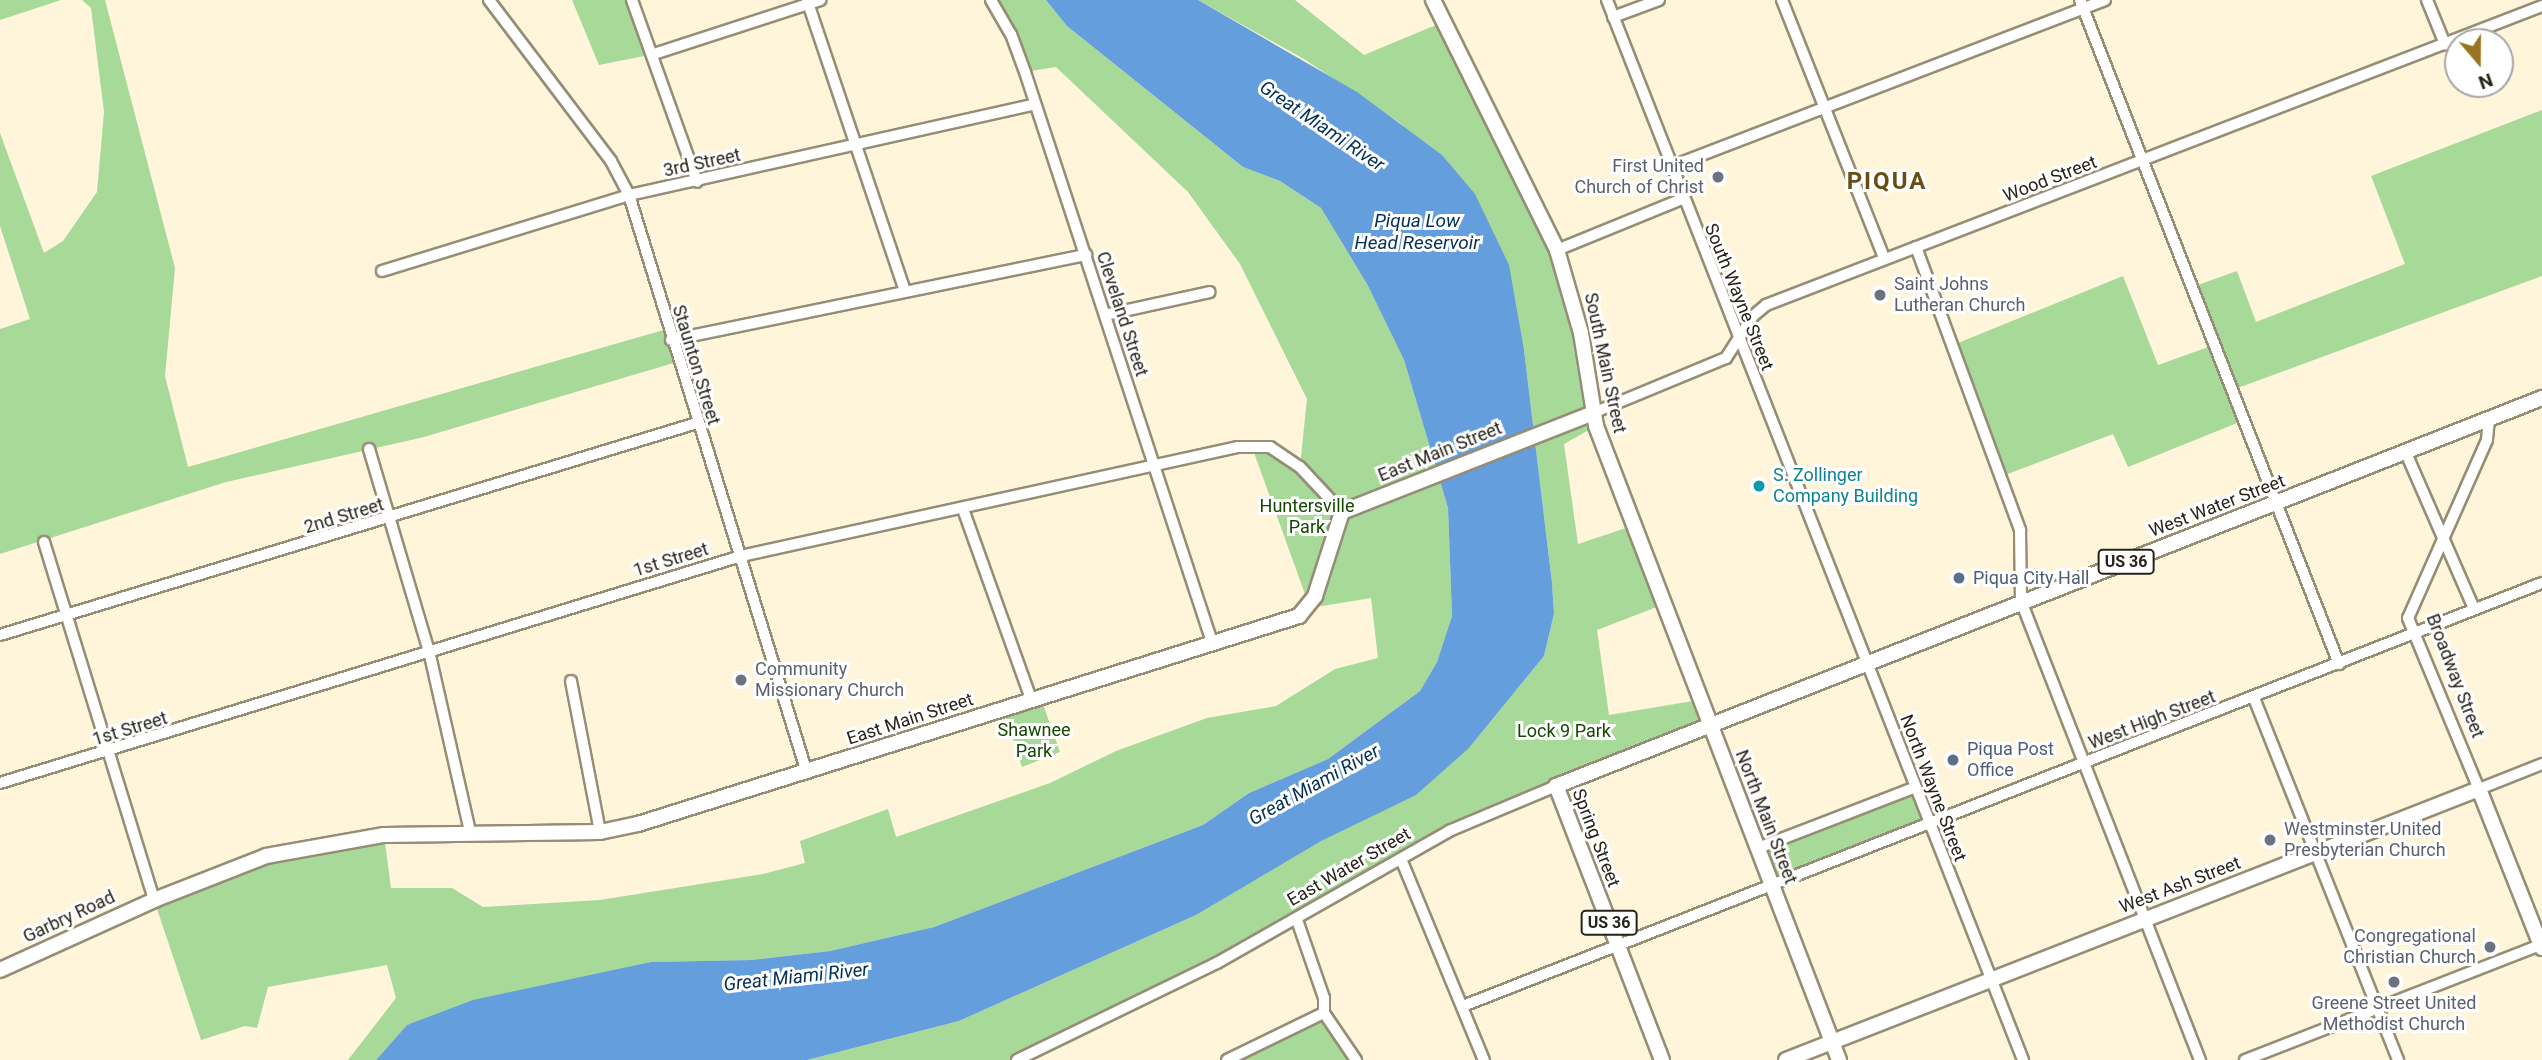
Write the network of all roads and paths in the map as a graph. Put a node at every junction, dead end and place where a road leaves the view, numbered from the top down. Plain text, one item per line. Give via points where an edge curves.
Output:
1 (489, 0) edge
2 (632, 0) edge
3 (820, 0) edge
4 (990, 0) edge
5 (1433, 0) edge
6 (1607, 0) edge
7 (1659, 0) edge
8 (1782, 0) edge
9 (2105, 0) edge
10 (2427, 0) edge
11 (807, 2) edge
12 (2082, 4) edge
13 (2542, 6) edge
14 (1613, 17) junction
15 (2486, 28) edge
16 (2444, 42) edge
17 (2444, 44) edge
18 (654, 54) junction
19 (1032, 105) junction
20 (1824, 109) junction
21 (855, 145) junction
22 (2144, 160) junction
23 (1670, 167) junction
24 (697, 181) junction
25 (629, 195) junction
26 (1682, 199) junction
27 (1916, 247) junction
28 (1557, 250) junction
29 (1086, 255) junction
30 (1884, 258) junction
31 (382, 271) dead end
32 (905, 291) junction
33 (1210, 292) dead end
34 (1105, 315) junction
35 (671, 340) junction
36 (1739, 340) junction
37 (2542, 398) edge
38 (1593, 412) junction
39 (2489, 420) junction
40 (697, 424) junction
41 (369, 449) dead end
42 (2406, 453) junction
43 (1157, 467) junction
44 (2276, 503) junction
45 (963, 509) junction
46 (1342, 512) junction
47 (389, 519) junction
48 (1815, 526) joint
49 (2443, 535) junction
50 (44, 542) dead end
51 (741, 555) junction
52 (2542, 583) edge
53 (1655, 588) joint
54 (2021, 601) junction
55 (2474, 609) junction
56 (68, 615) junction
57 (2416, 634) junction
58 (0, 635) edge
59 (1212, 642) junction
60 (429, 651) junction
61 (1868, 662) junction
62 (2339, 664) junction
63 (571, 681) dead end
64 (2253, 698) junction
65 (1031, 699) junction
66 (1709, 725) junction
67 (108, 753) junction
68 (2084, 763) junction
69 (2542, 764) edge
70 (807, 773) junction
71 (0, 783) edge
72 (1556, 786) junction
73 (1916, 787) junction
74 (2479, 789) junction
75 (1930, 824) junction
76 (470, 832) junction
77 (600, 832) junction
78 (1758, 848) junction
79 (2316, 853) junction
80 (1401, 859) junction
81 (1773, 887) junction
82 (154, 900) junction
83 (2145, 919) junction
84 (1297, 920) junction
85 (2542, 945) edge
86 (1618, 946) junction
87 (0, 970) edge
88 (1990, 980) junction
89 (1463, 1006) junction
90 (2379, 1008) junction
91 (1324, 1013) junction
92 (1832, 1042) junction
93 (1017, 1060) edge
94 (1227, 1060) edge
95 (1356, 1060) edge
96 (1484, 1060) edge
97 (1662, 1060) edge
98 (1786, 1060) edge
99 (1839, 1060) edge
100 (2023, 1060) edge
101 (2200, 1060) edge
102 (2245, 1060) edge
103 (2398, 1060) edge

1 - 25 street, Staunton Street via 611,161
2 - 18 street
3 - 11 street
4 - 19 street, Cleveland Street via 1011,34
5 - 28 street, South Main Street
6 - 14 street, South Wayne Street
7 - 14 street
8 - 20 street
9 - 12 street
10 - 16 street
11 - 18 street
11 - 21 street
12 - 20 street
12 - 22 street
13 - 15 street, Wood Street
14 - 23 street, South Wayne Street
17 - 22 street, Wood Street
18 - 24 street
19 - 21 street, 3rd Street
19 - 29 street, Cleveland Street
20 - 23 street
20 - 30 street
21 - 24 street, 3rd Street
21 - 32 street
22 - 27 street, Wood Street
22 - 44 street
23 - 26 street, South Wayne Street
24 - 25 street, 3rd Street
25 - 31 street, 3rd Street
25 - 35 street, Staunton Street
26 - 28 street
26 - 36 street, South Wayne Street
27 - 30 street, Wood Street
27 - 54 street via 2021,530
28 - 38 street, South Main Street via 1581,333
29 - 32 street
29 - 34 street, Cleveland Street
30 - 36 street, Wood Street via 1766,305 1752,316
32 - 35 street
33 - 34 street
34 - 43 street, Cleveland Street
35 - 40 street, Staunton Street
36 - 38 street, Wood Street via 1727,358 1709,368
36 - 48 street, South Wayne Street
37 - 39 street, West Water Street / US 36
38 - 46 street, East Main Street
38 - 53 street, South Main Street
39 - 42 street, West Water Street / US 36
39 - 49 street, Broadway Street via 2487,440
40 - 47 street, 2nd Street
40 - 51 street, Staunton Street
41 - 47 street
42 - 44 street, West Water Street / US 36
42 - 49 street
43 - 45 street, 1st Street
43 - 46 street, 1st Street via 1237,447 1270,447 1300,467
43 - 59 street, Cleveland Street
44 - 54 street, West Water Street / US 36
44 - 62 street
45 - 51 street, 1st Street
45 - 65 street
46 - 59 street, East Main Street via 1310,608 1299,616
47 - 56 street, 2nd Street
47 - 60 street
48 - 61 street, North Wayne Street
49 - 55 street
49 - 57 street, Broadway Street via 2408,618
50 - 56 street
51 - 60 street, 1st Street
51 - 70 street, Staunton Street
52 - 55 street, West High Street
53 - 66 street, North Main Street
54 - 61 street, West Water Street / US 36
54 - 68 street
55 - 57 street, West High Street
56 - 58 street, 2nd Street
56 - 67 street
57 - 62 street, West High Street
57 - 74 street, Broadway Street
59 - 65 street, East Main Street
60 - 67 street, 1st Street
60 - 76 street
61 - 66 street, West Water Street / US 36
61 - 73 street, North Wayne Street
62 - 64 street, West High Street
63 - 77 street
64 - 68 street, West High Street
64 - 79 street
65 - 70 street, East Main Street
66 - 72 street, East Water Street / US 36
66 - 78 street, North Main Street
67 - 71 street, 1st Street
67 - 82 street
68 - 75 street, West High Street
68 - 83 street
69 - 74 street, West Ash Street
70 - 77 street, East Main Street
72 - 80 street, East Water Street via 1449,831
72 - 86 street, Spring Street / US 36
73 - 75 street, North Wayne Street
73 - 78 street
74 - 79 street, West Ash Street
74 - 85 street, Broadway Street
75 - 81 street, West High Street
75 - 88 street, North Wayne Street
76 - 77 street, East Main Street
76 - 82 street, East Main Street via 384,835 295,849
78 - 81 street, North Main Street
79 - 83 street, West Ash Street
79 - 90 street
80 - 84 street, East Water Street
80 - 89 street
81 - 86 street, West High Street
81 - 92 street, North Main Street
82 - 87 street, Garbry Road
83 - 88 street, West Ash Street
83 - 101 street
84 - 91 street via 1324,998
84 - 93 street, East Water Street via 1119,1014
85 - 90 street
86 - 89 street, West High Street
86 - 97 street, Spring Street / US 36
88 - 92 street, West Ash Street
88 - 100 street, North Wayne Street
89 - 96 street
90 - 102 street
90 - 103 street
91 - 94 street
91 - 95 street
92 - 98 street, West Ash Street
92 - 99 street, North Main Street

